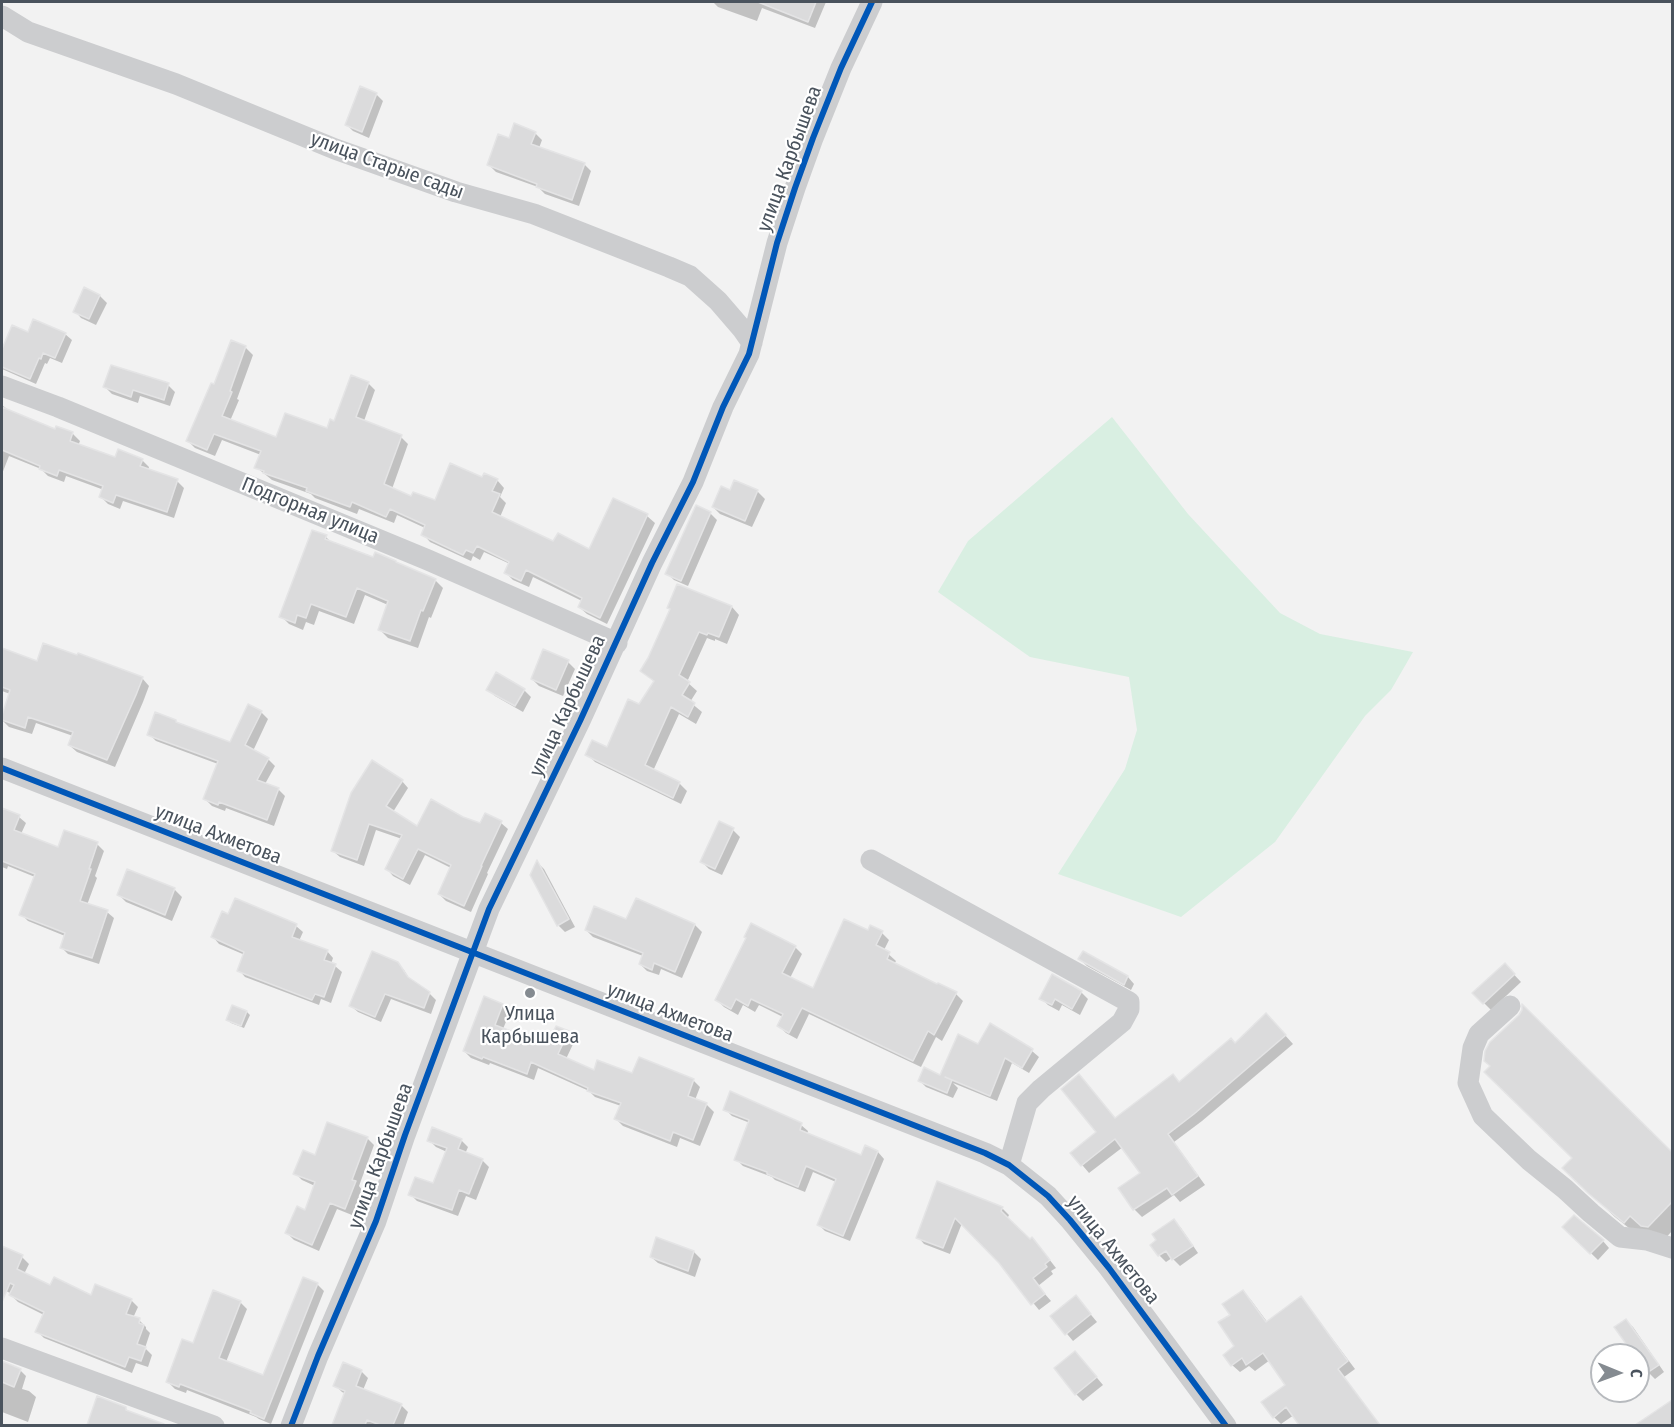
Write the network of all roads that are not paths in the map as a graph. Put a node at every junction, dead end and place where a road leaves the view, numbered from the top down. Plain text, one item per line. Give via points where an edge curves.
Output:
1 (872, 2) edge
2 (2, 16) edge
3 (752, 343) junction
4 (2, 386) edge
5 (617, 643) junction
6 (2, 768) edge
7 (871, 860) dead end
8 (472, 953) junction
9 (1510, 1006) dead end
10 (1009, 1165) junction
11 (1672, 1248) edge
12 (2, 1348) edge
13 (214, 1425) edge
14 (291, 1425) edge
15 (1226, 1425) edge

1 - 3 street, улица Карбышева via 813,138 777,243
2 - 3 street, улица Старые сады via 28,32 176,84 335,149 456,192 534,214 690,276 718,301
3 - 5 street, улица Карбышева via 693,482
4 - 5 street, Подгорная улица via 428,560
5 - 8 street, улица Карбышева
6 - 8 street, улица Ахметова
7 - 10 street via 1129,1002 1122,1022 1027,1103
8 - 10 street, улица Ахметова
8 - 14 street, улица Карбышева via 376,1221
9 - 11 street via 1479,1034 1473,1048 1468,1083 1484,1116 1620,1237
10 - 15 street, улица Ахметова via 1048,1196 1070,1220
12 - 13 street

